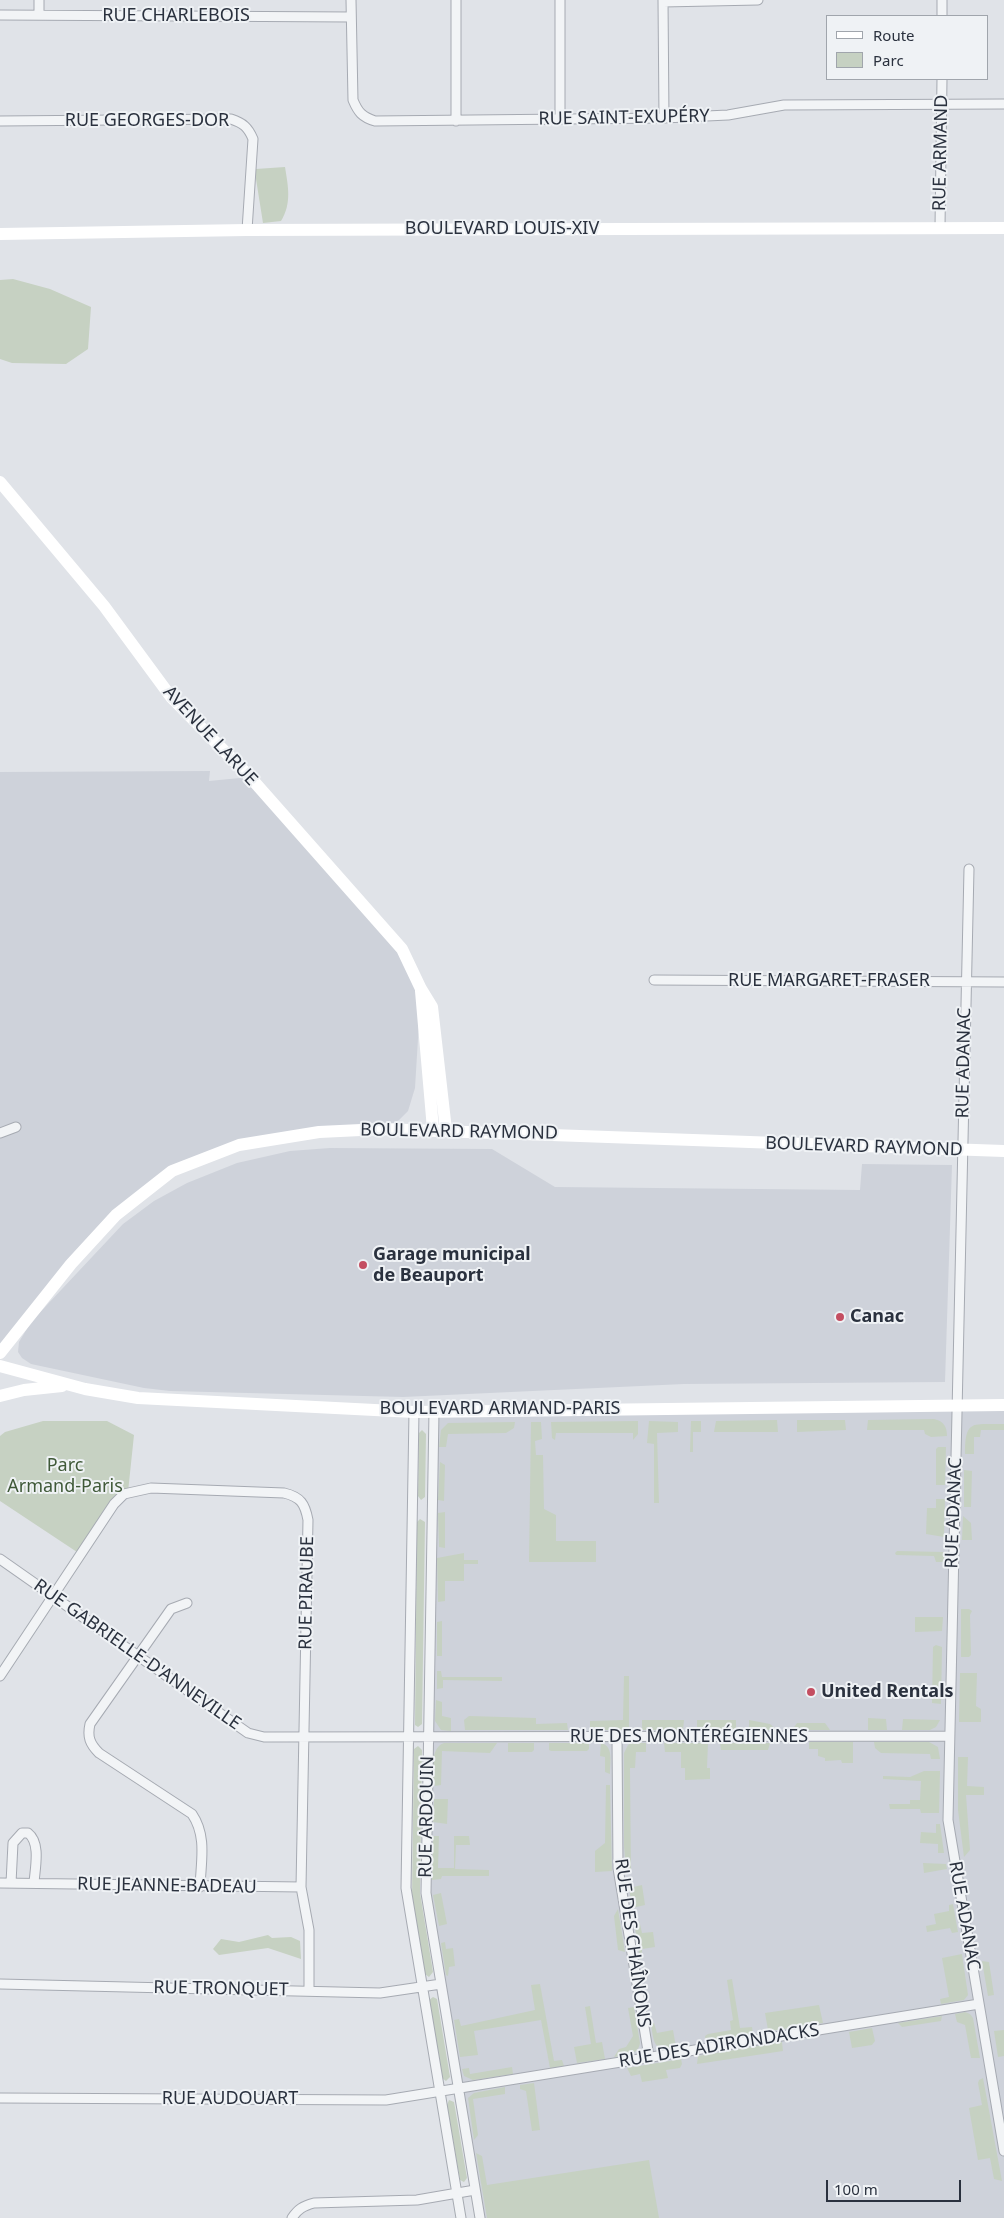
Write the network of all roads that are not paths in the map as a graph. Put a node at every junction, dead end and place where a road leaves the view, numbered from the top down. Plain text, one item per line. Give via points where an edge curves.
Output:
1 (39, 0) edge
2 (351, 0) edge
3 (456, 0) edge
4 (560, 0) edge
5 (758, 0) edge
6 (942, 0) edge
7 (663, 1) edge
8 (39, 15) junction
9 (942, 15) edge
10 (0, 16) edge
11 (351, 17) junction
12 (942, 80) edge
13 (942, 104) junction
14 (1004, 104) edge
15 (664, 118) junction
16 (560, 119) junction
17 (0, 121) edge
18 (456, 121) junction
19 (940, 227) junction
20 (1004, 228) edge
21 (247, 230) junction
22 (0, 234) edge
23 (0, 482) edge
24 (969, 869) dead end
25 (654, 980) dead end
26 (966, 982) junction
27 (1004, 982) edge
28 (421, 989) junction
29 (16, 1127) dead end
30 (433, 1129) junction
31 (446, 1130) junction
32 (0, 1133) edge
33 (962, 1150) junction
34 (1004, 1151) edge
35 (0, 1353) edge
36 (0, 1366) edge
37 (70, 1386) junction
38 (0, 1396) edge
39 (1004, 1405) edge
40 (957, 1406) junction
41 (434, 1411) junction
42 (414, 1412) junction
43 (0, 1558) edge
44 (53, 1596) junction
45 (186, 1603) dead end
46 (138, 1656) junction
47 (0, 1676) edge
48 (949, 1736) junction
49 (409, 1737) junction
50 (428, 1737) junction
51 (617, 1737) junction
52 (304, 1738) junction
53 (0, 1883) edge
54 (11, 1883) junction
55 (34, 1884) junction
56 (200, 1887) junction
57 (300, 1887) junction
58 (0, 1984) edge
59 (441, 1984) junction
60 (422, 1988) junction
61 (309, 1990) junction
62 (979, 2004) junction
63 (649, 2057) junction
64 (459, 2089) junction
65 (439, 2092) junction
66 (0, 2098) edge
67 (1004, 2151) edge
68 (475, 2190) junction
69 (457, 2194) junction
70 (292, 2218) edge
71 (461, 2218) edge
72 (480, 2218) edge

1 - 8 street
2 - 11 street, RUE SAINT-EXUPÉRY
3 - 18 street
4 - 16 street
5 - 7 street
6 - 9 street
7 - 15 street
8 - 10 street, RUE CHARLEBOIS
8 - 11 street, RUE CHARLEBOIS
11 - 18 street, RUE SAINT-EXUPÉRY via 353,100 357,111 375,121
12 - 13 street, RUE ARMAND
13 - 14 street, RUE SAINT-EXUPÉRY
13 - 15 street, RUE SAINT-EXUPÉRY via 784,105 728,116
13 - 19 street, RUE ARMAND
15 - 16 street, RUE SAINT-EXUPÉRY
16 - 18 street, RUE SAINT-EXUPÉRY
17 - 21 street, RUE GEORGES-DOR via 231,119 240,122 249,129 253,139
19 - 20 street, BOULEVARD LOUIS-XIV
19 - 21 street, BOULEVARD LOUIS-XIV
21 - 22 street, BOULEVARD LOUIS-XIV
23 - 28 street, AVENUE LARUE via 104,606 171,697 250,777 402,949
24 - 26 street, RUE ADANAC
25 - 26 street, RUE MARGARET-FRASER
26 - 27 street, RUE MARGARET-FRASER
26 - 33 street, RUE ADANAC
28 - 30 street, AVENUE LARUE
28 - 31 street, AVENUE LARUE via 432,1006
29 - 32 street
30 - 31 street, BOULEVARD RAYMOND
30 - 35 street, BOULEVARD RAYMOND via 319,1132 239,1145 172,1171 116,1215 65,1270
31 - 33 street, BOULEVARD RAYMOND
33 - 34 street, BOULEVARD RAYMOND
33 - 40 street, RUE ADANAC
36 - 37 street, BOULEVARD ARMAND-PARIS
37 - 38 street via 24,1390
37 - 42 street, BOULEVARD ARMAND-PARIS via 164,1400
39 - 40 street, BOULEVARD ARMAND-PARIS
40 - 41 street, BOULEVARD ARMAND-PARIS
40 - 48 street, RUE ADANAC
41 - 42 street, BOULEVARD ARMAND-PARIS
41 - 50 street, RUE ARDOUIN
42 - 49 street, RUE ARDOUIN
43 - 44 street, RUE GABRIELLE-D'ANNEVILLE
44 - 46 street, RUE GABRIELLE-D'ANNEVILLE
44 - 47 street, RUE PIRAUBE
44 - 52 street, RUE PIRAUBE via 124,1494 160,1489 284,1493 300,1499 306,1507 308,1520
45 - 46 street via 171,1608
46 - 52 street, RUE GABRIELLE-D'ANNEVILLE via 248,1733
46 - 56 street via 90,1724 89,1741 99,1753 192,1814 202,1841
48 - 51 street, RUE DES MONTÉRÉGIENNES
48 - 62 street, RUE ADANAC via 948,1820
49 - 50 street, RUE GABRIELLE-D'ANNEVILLE
49 - 52 street, RUE GABRIELLE-D'ANNEVILLE
49 - 60 street, RUE ARDOUIN via 406,1888
50 - 51 street, RUE DES MONTÉRÉGIENNES
50 - 59 street, RUE ARDOUIN via 426,1893
51 - 63 street, RUE DES CHAÎNONS via 618,1868
52 - 57 street, RUE PIRAUBE
53 - 54 street, RUE JEANNE-BADEAU
54 - 55 street, RUE JEANNE-BADEAU
54 - 55 street via 13,1843 22,1833 28,1833 34,1838 35,1846
55 - 56 street, RUE JEANNE-BADEAU
56 - 57 street, RUE JEANNE-BADEAU
57 - 61 street, RUE PIRAUBE via 309,1930
58 - 61 street, RUE TRONQUET
59 - 60 street, RUE TRONQUET
59 - 64 street, RUE ARDOUIN
60 - 61 street, RUE TRONQUET via 380,1992
60 - 65 street, RUE ARDOUIN
62 - 63 street, RUE DES ADIRONDACKS
62 - 67 street, RUE ADANAC
63 - 64 street, RUE DES ADIRONDACKS
64 - 65 street, RUE AUDOUART
64 - 68 street, RUE ARDOUIN
65 - 66 street, RUE AUDOUART via 386,2100
65 - 69 street, RUE ARDOUIN
68 - 69 street
68 - 72 street, RUE ARDOUIN
69 - 70 street via 417,2200 314,2203 296,2211
69 - 71 street, RUE ARDOUIN

